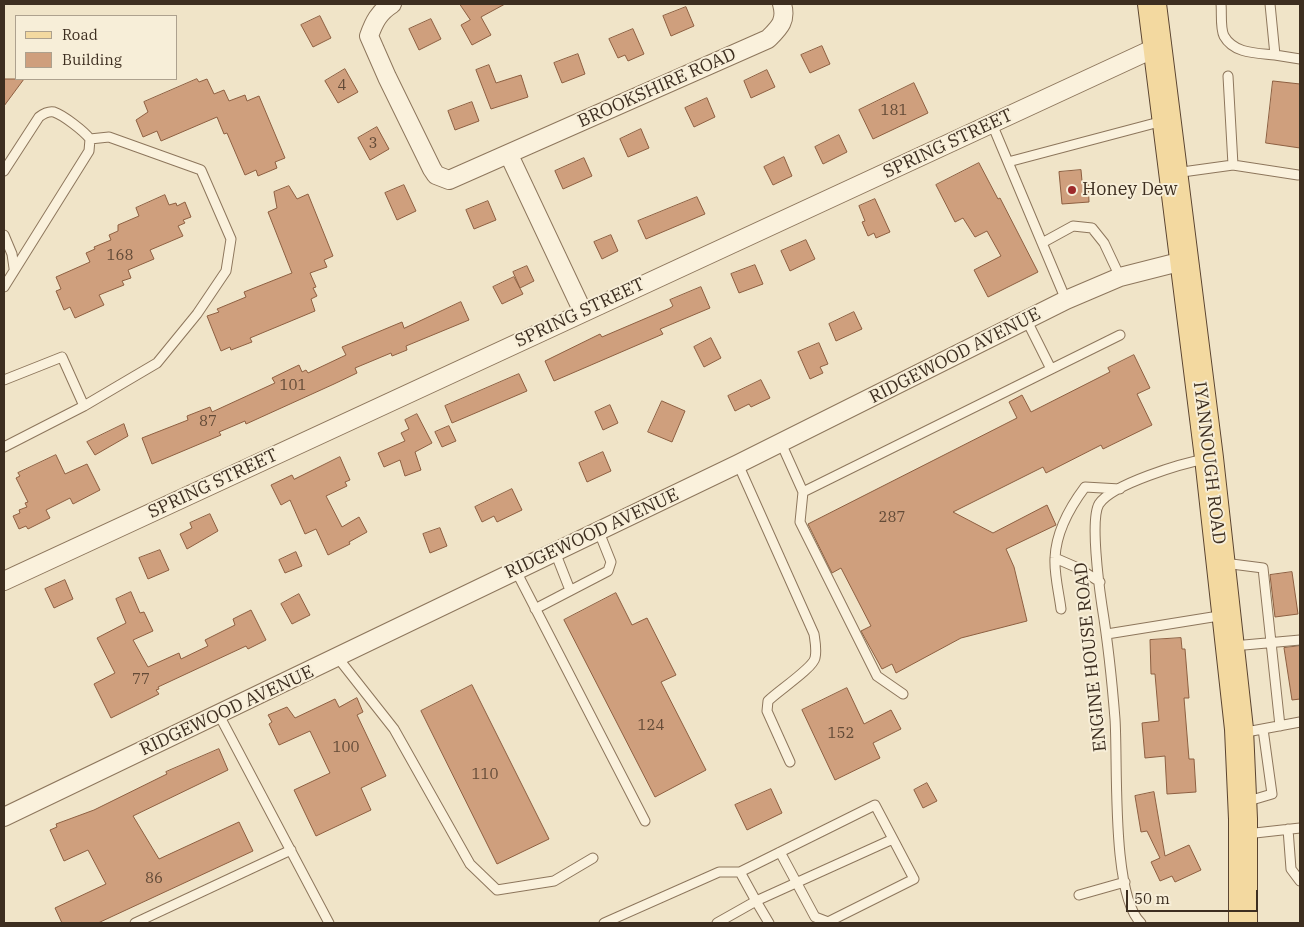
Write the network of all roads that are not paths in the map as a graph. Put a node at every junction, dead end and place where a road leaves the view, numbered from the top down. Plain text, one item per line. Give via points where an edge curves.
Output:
1 (392, 4) edge
2 (782, 4) edge
3 (1152, 4) edge
4 (1221, 4) edge
5 (1270, 4) edge
6 (1157, 47) junction
7 (1275, 55) junction
8 (1300, 59) edge
9 (1228, 76) dead end
10 (1166, 120) junction
11 (992, 124) junction
12 (90, 139) junction
13 (509, 155) junction
14 (1008, 162) junction
15 (1233, 165) junction
16 (4, 170) edge
17 (1172, 174) junction
18 (1298, 175) dead end
19 (4, 235) edge
20 (1042, 243) junction
21 (1183, 261) junction
22 (14, 268) junction
23 (1120, 277) junction
24 (4, 287) edge
25 (1066, 300) junction
26 (583, 312) junction
27 (1026, 320) junction
28 (1120, 335) dead end
29 (1051, 369) junction
30 (4, 380) edge
31 (84, 406) junction
32 (781, 443) junction
33 (5, 444) edge
34 (1209, 458) junction
35 (738, 464) junction
36 (1120, 489) junction
37 (803, 492) junction
38 (599, 532) junction
39 (555, 552) junction
40 (1055, 558) junction
41 (1221, 563) junction
42 (516, 571) junction
43 (4, 581) edge
44 (1100, 582) junction
45 (570, 590) junction
46 (535, 608) junction
47 (1061, 609) dead end
48 (1227, 614) junction
49 (1107, 634) junction
50 (1300, 640) edge
51 (1271, 644) junction
52 (1230, 646) junction
53 (338, 658) junction
54 (903, 694) dead end
55 (219, 715) junction
56 (1300, 722) edge
57 (1280, 726) junction
58 (1251, 731) junction
59 (790, 762) dead end
60 (4, 817) edge
61 (645, 821) dead end
62 (1300, 828) edge
63 (1288, 830) junction
64 (1243, 834) junction
65 (893, 838) junction
66 (291, 850) junction
67 (780, 852) junction
68 (593, 858) dead end
69 (740, 872) junction
70 (1300, 881) edge
71 (1124, 882) junction
72 (797, 884) junction
73 (1079, 895) dead end
74 (756, 901) junction
75 (135, 923) edge
76 (329, 923) edge
77 (604, 923) edge
78 (718, 923) edge
79 (769, 923) edge
80 (1141, 923) edge
81 (1243, 923) edge

1 - 13 street, BROOKSHIRE ROAD via 382,10 369,36 436,175 449,180
2 - 13 street, BROOKSHIRE ROAD via 782,26 768,39
3 - 6 main road, IYANNOUGH ROAD
4 - 7 lane via 1224,36 1235,47 1244,52
5 - 7 lane
6 - 10 main road, IYANNOUGH ROAD
6 - 11 street, SPRING STREET
7 - 8 lane
9 - 15 lane
10 - 14 lane
10 - 17 main road, IYANNOUGH ROAD
11 - 14 lane
11 - 26 street, SPRING STREET
12 - 16 lane via 85,132 54,112 45,113 39,117
12 - 22 lane via 89,151
12 - 31 lane via 109,137 201,170 231,239 226,271 198,314 157,363
13 - 26 street
14 - 20 lane
15 - 17 lane
15 - 18 lane
17 - 21 main road, IYANNOUGH ROAD
19 - 22 lane
20 - 23 lane via 1073,226 1092,228 1104,243
20 - 25 lane
21 - 23 street, RIDGEWOOD AVENUE
21 - 34 main road, IYANNOUGH ROAD
22 - 24 lane
23 - 25 street, RIDGEWOOD AVENUE
25 - 27 street, RIDGEWOOD AVENUE
26 - 43 street, SPRING STREET
27 - 29 lane
27 - 32 street, RIDGEWOOD AVENUE
28 - 29 lane
29 - 37 lane
30 - 31 lane via 62,357
31 - 33 lane
32 - 35 street, RIDGEWOOD AVENUE
32 - 37 lane
34 - 36 lane, ENGINE HOUSE ROAD via 1162,470
34 - 41 main road, IYANNOUGH ROAD
35 - 38 street, RIDGEWOOD AVENUE
35 - 59 lane via 814,634 815,659 811,666 768,701 767,711
36 - 40 lane via 1085,487 1073,503 1061,531
36 - 44 lane, ENGINE HOUSE ROAD via 1099,503 1095,518
37 - 54 lane via 800,522 877,676
38 - 39 street, RIDGEWOOD AVENUE
38 - 45 lane via 611,566 601,575
39 - 42 street, RIDGEWOOD AVENUE
39 - 45 lane
40 - 44 lane
40 - 47 lane
41 - 48 main road, IYANNOUGH ROAD
41 - 51 lane via 1263,568
42 - 46 lane
42 - 53 street, RIDGEWOOD AVENUE
44 - 49 lane, ENGINE HOUSE ROAD
45 - 46 lane
46 - 61 lane
48 - 49 lane
48 - 52 main road, IYANNOUGH ROAD
49 - 71 lane, ENGINE HOUSE ROAD
50 - 51 lane
51 - 52 lane
51 - 57 lane
52 - 58 main road, IYANNOUGH ROAD
53 - 55 street, RIDGEWOOD AVENUE
53 - 68 lane via 394,729 470,864 497,890 554,881
55 - 60 street, RIDGEWOOD AVENUE
55 - 66 lane
56 - 57 lane
57 - 58 lane
58 - 64 main road, IYANNOUGH ROAD via 1242,803
62 - 63 lane
63 - 64 lane
63 - 70 lane via 1291,869
64 - 81 main road, IYANNOUGH ROAD
65 - 67 lane via 875,805
65 - 72 lane
65 - 72 lane via 914,879 828,922 815,917
66 - 75 lane
66 - 76 lane
67 - 69 lane
67 - 72 lane
69 - 74 lane
69 - 77 lane via 720,872
71 - 73 lane
71 - 80 lane, ENGINE HOUSE ROAD via 1130,907
72 - 74 lane
74 - 78 lane
74 - 79 lane

